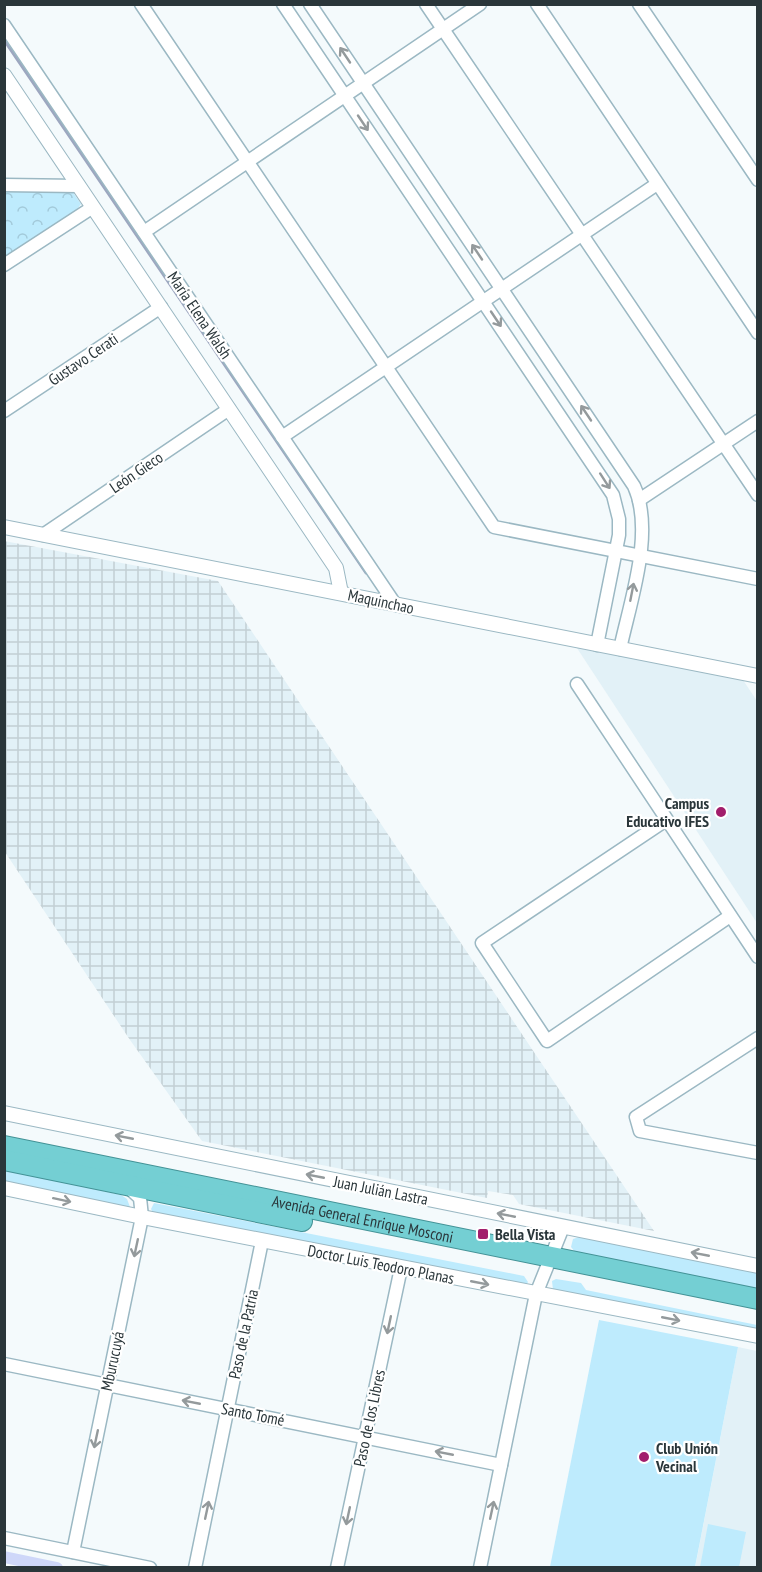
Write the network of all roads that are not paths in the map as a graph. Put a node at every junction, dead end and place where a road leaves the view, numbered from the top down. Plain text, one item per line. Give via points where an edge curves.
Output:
1 (141, 4) edge
2 (283, 4) edge
3 (310, 4) edge
4 (426, 4) edge
5 (480, 4) edge
6 (537, 4) edge
7 (639, 4) edge
8 (4, 25) edge
9 (443, 30) junction
10 (4, 75) edge
11 (364, 83) junction
12 (345, 96) junction
13 (247, 162) junction
14 (758, 180) edge
15 (657, 184) junction
16 (4, 185) edge
17 (79, 186) junction
18 (93, 207) junction
19 (144, 232) junction
20 (582, 235) junction
21 (4, 266) edge
22 (502, 289) junction
23 (484, 302) junction
24 (161, 307) junction
25 (758, 333) edge
26 (386, 367) junction
27 (229, 409) junction
28 (4, 411) edge
29 (758, 421) edge
30 (282, 437) junction
31 (723, 444) junction
32 (758, 495) edge
33 (639, 500) junction
34 (4, 527) edge
35 (43, 534) junction
36 (616, 551) junction
37 (639, 555) junction
38 (758, 579) edge
39 (341, 592) junction
40 (395, 604) junction
41 (597, 645) junction
42 (620, 649) junction
43 (758, 676) edge
44 (577, 684) dead end
45 (666, 819) junction
46 (730, 916) junction
47 (758, 957) edge
48 (758, 1038) edge
49 (4, 1113) edge
50 (4, 1146) edge
51 (758, 1153) edge
52 (4, 1160) edge
53 (117, 1183) junction
54 (4, 1188) edge
55 (142, 1217) junction
56 (563, 1227) junction
57 (262, 1241) junction
58 (548, 1264) junction
59 (758, 1266) edge
60 (401, 1268) junction
61 (536, 1294) junction
62 (758, 1299) edge
63 (758, 1313) edge
64 (758, 1336) edge
65 (4, 1364) edge
66 (107, 1385) junction
67 (227, 1409) junction
68 (365, 1437) junction
69 (501, 1464) junction
70 (4, 1538) edge
71 (73, 1552) junction
72 (150, 1568) edge
73 (195, 1568) edge
74 (338, 1568) edge
75 (480, 1568) edge

1 - 13 street
2 - 12 street
11 -> 3 street
4 - 9 street
5 - 9 street
6 - 15 street
7 - 14 street
8 - 19 street, María Elena Walsh
9 - 11 street
9 - 20 street
10 - 17 street, María Elena Walsh
11 - 12 street
22 -> 11 street
12 - 13 street
12 -> 23 street
13 - 19 street
13 - 26 street
15 - 20 street
15 - 25 street
16 - 17 street
17 - 18 street, María Elena Walsh
18 - 21 street
18 - 24 street, María Elena Walsh
19 - 30 street, María Elena Walsh
20 - 22 street
20 - 31 street
22 - 23 street
33 -> 22 street via 627,474
23 - 26 street
23 -> 36 street via 613,495 620,519
24 - 27 street, María Elena Walsh
24 - 28 street, Gustavo Cerati
26 - 30 street
26 - 36 street via 494,527
27 - 35 street, León Gieco
27 - 39 street, María Elena Walsh via 336,568
29 - 31 street
30 - 40 street, María Elena Walsh
31 - 32 street
31 - 33 street
33 - 37 street via 643,527
34 - 35 street, Maquinchao
35 - 39 street, Maquinchao
36 - 37 street
36 - 41 street
37 - 38 street
42 -> 37 street
39 - 40 street, Maquinchao
40 - 41 street, Maquinchao
41 - 42 street, Maquinchao
42 - 43 street, Maquinchao
44 - 45 street
45 - 46 street
45 - 46 street via 482,943 488,953 547,1041
46 - 47 street
48 - 51 street via 636,1117 640,1131
56 -> 49 street, Juan Julián Lastra
50 - 58 highway, Avenida General Enrique Mosconi
52 - 53 highway, Avenida General Enrique Mosconi
53 - 55 street via 140,1198
53 - 58 highway, Avenida General Enrique Mosconi
54 -> 55 street, Doctor Luis Teodoro Planas
55 - 57 street, Doctor Luis Teodoro Planas
55 -> 66 street, Mburucuyá
56 - 58 street
59 -> 56 street, Juan Julián Lastra
57 - 60 street, Doctor Luis Teodoro Planas
57 - 67 street, Paso de la Patria
58 - 61 street
58 - 62 highway, Avenida General Enrique Mosconi
58 - 63 highway, Avenida General Enrique Mosconi
60 -> 61 street, Doctor Luis Teodoro Planas
60 -> 68 street, Paso de los Libres
61 -> 64 street, Doctor Luis Teodoro Planas
61 - 69 street
65 - 66 street, Santo Tomé
67 -> 66 street, Santo Tomé
66 -> 71 street, Mburucuyá
67 - 68 street, Santo Tomé
73 -> 67 street, Paso de la Patria
69 -> 68 street, Santo Tomé
68 -> 74 street, Paso de los Libres
75 -> 69 street
70 - 71 street
71 - 72 street

